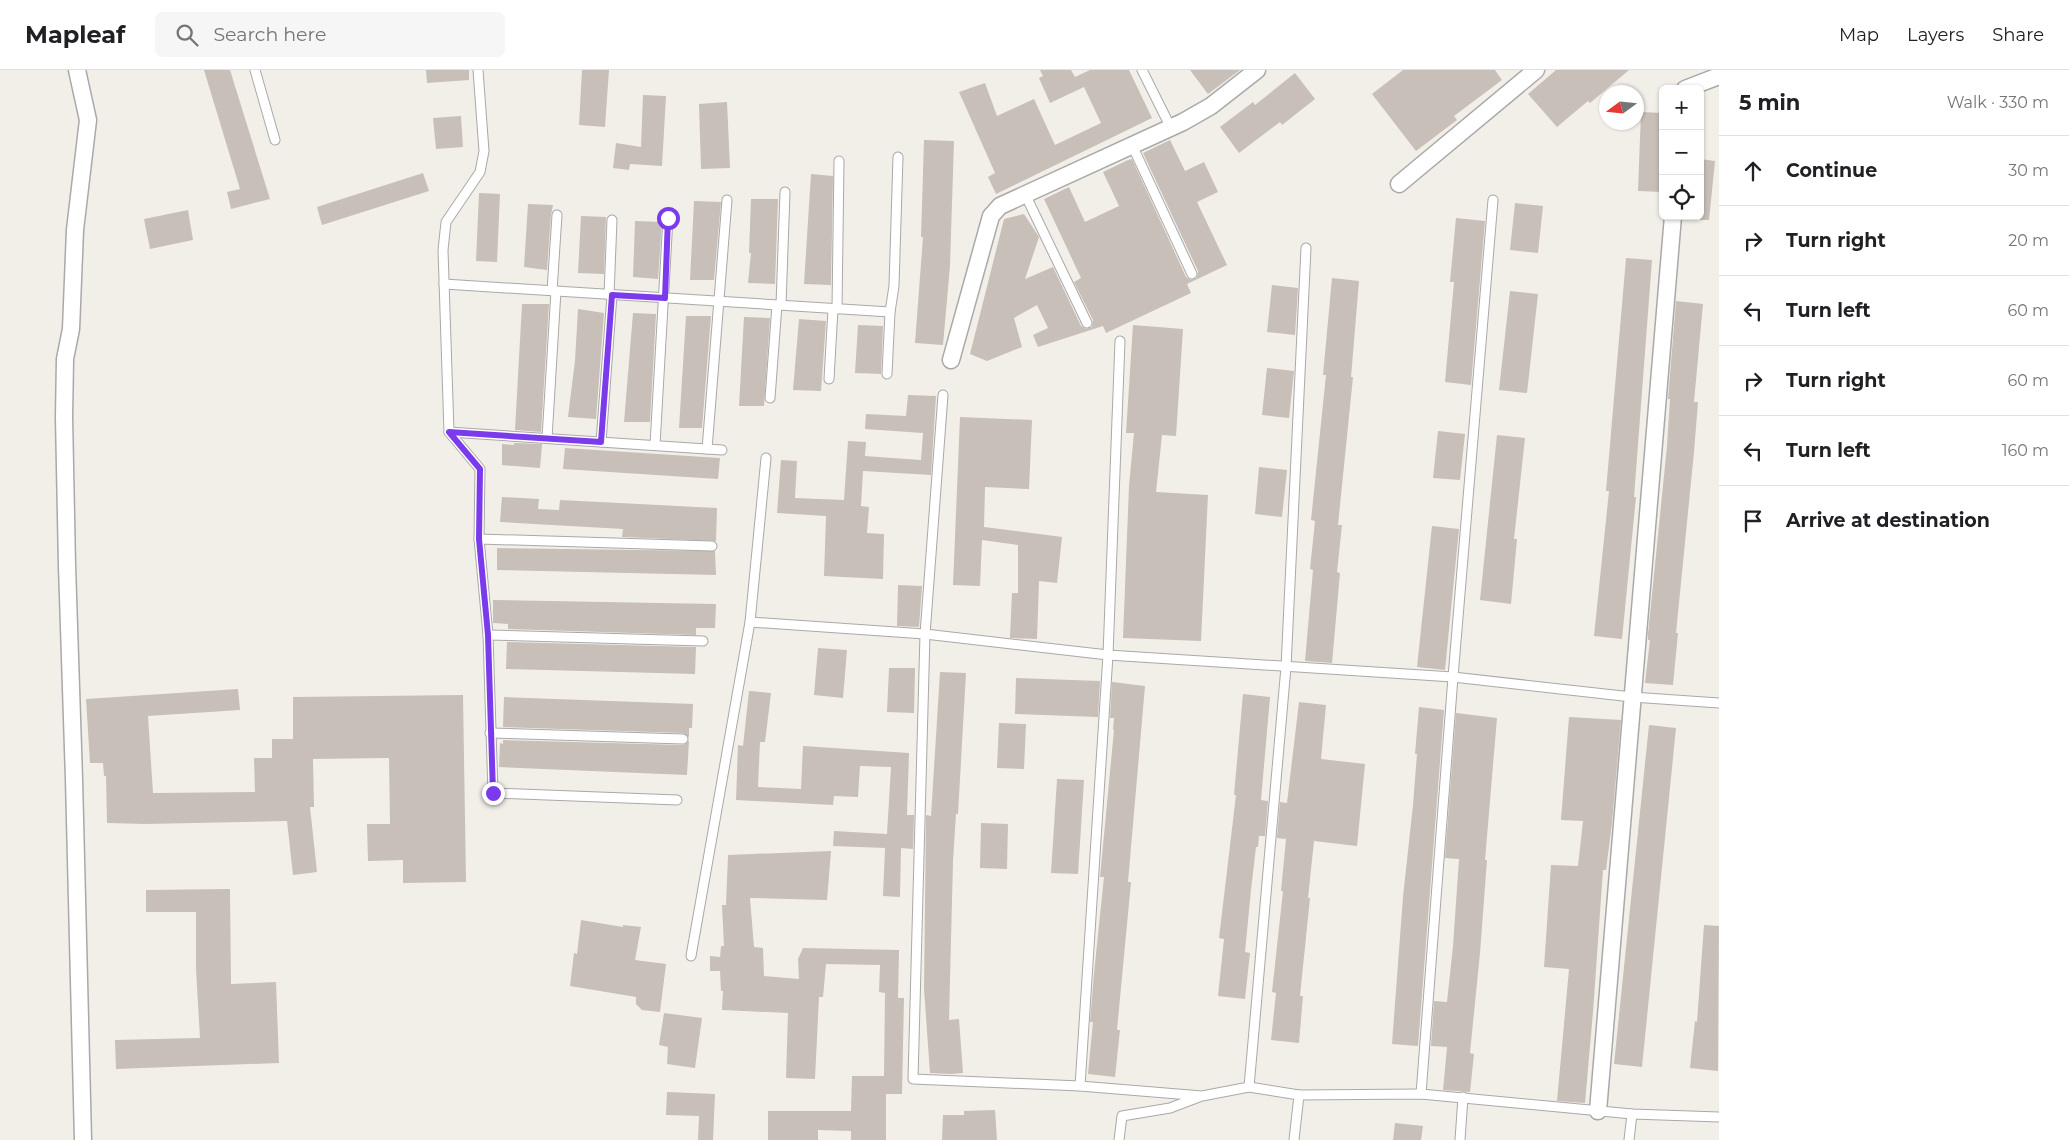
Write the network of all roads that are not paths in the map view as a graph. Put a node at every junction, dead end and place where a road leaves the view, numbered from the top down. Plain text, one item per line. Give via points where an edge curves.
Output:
1 (77, 70) edge
2 (255, 70) edge
3 (478, 70) edge
4 (1142, 70) edge
5 (1257, 70) edge
6 (1536, 70) edge
7 (1719, 76) edge
8 (1695, 85) edge
9 (1171, 128) junction
10 (275, 140) dead end
11 (1132, 145) junction
12 (898, 157) dead end
13 (839, 161) dead end
14 (1399, 184) dead end
15 (785, 192) dead end
16 (1025, 194) junction
17 (727, 200) dead end
18 (1493, 200) dead end
19 (557, 215) dead end
20 (668, 218) dead end
21 (612, 220) dead end
22 (1673, 220) edge
23 (1306, 248) dead end
24 (1192, 274) dead end
25 (444, 284) junction
26 (554, 291) junction
27 (611, 295) junction
28 (665, 298) junction
29 (720, 302) junction
30 (779, 305) junction
31 (835, 309) junction
32 (890, 312) junction
33 (1087, 323) dead end
34 (1120, 341) dead end
35 (951, 360) dead end
36 (887, 374) dead end
37 (829, 379) dead end
38 (943, 395) dead end
39 (770, 398) dead end
40 (449, 432) junction
41 (548, 438) junction
42 (601, 442) junction
43 (656, 445) junction
44 (708, 449) junction
45 (722, 450) dead end
46 (766, 458) dead end
47 (479, 539) junction
48 (712, 546) dead end
49 (750, 622) junction
50 (925, 634) junction
51 (488, 635) junction
52 (703, 641) dead end
53 (1108, 655) junction
54 (1286, 667) junction
55 (1453, 677) junction
56 (1632, 697) junction
57 (1719, 703) edge
58 (490, 733) junction
59 (683, 739) dead end
60 (677, 800) dead end
61 (690, 956) dead end
62 (1080, 1086) junction
63 (1248, 1087) junction
64 (1421, 1094) junction
65 (1299, 1095) junction
66 (1202, 1096) junction
67 (1463, 1097) junction
68 (1598, 1111) junction
69 (1632, 1114) junction
70 (1719, 1117) edge
71 (83, 1140) edge
72 (1119, 1140) edge
73 (1294, 1140) edge
74 (1460, 1140) edge
75 (1630, 1140) edge

1 - 71 street via 88,120 75,230 64,417
2 - 10 lane
3 - 25 lane via 484,151 480,172 446,222 442,250
4 - 9 lane
5 - 9 street via 1211,106
6 - 14 street
7 - 8 street
9 - 11 street
11 - 16 street
11 - 24 lane
12 - 32 lane via 894,286
13 - 31 lane
15 - 30 lane
16 - 33 lane
16 - 35 street via 1000,206 991,216
17 - 29 lane
18 - 55 lane
19 - 26 lane
20 - 28 lane
21 - 27 lane
22 - 56 street
23 - 54 lane
25 - 26 lane
25 - 40 lane
26 - 27 lane
26 - 41 lane
27 - 28 lane
27 - 42 lane
28 - 29 lane
28 - 43 lane
29 - 30 lane
29 - 44 lane
30 - 31 lane
30 - 39 lane
31 - 32 lane
31 - 37 lane
32 - 36 lane
34 - 53 lane
38 - 50 lane
40 - 41 lane
40 - 47 lane via 480,469
41 - 42 lane
42 - 43 lane
43 - 44 lane
44 - 45 lane
46 - 49 lane
47 - 48 lane
47 - 51 lane
49 - 50 lane
49 - 61 lane
50 - 53 lane
50 - 62 lane via 912,1079
51 - 52 lane
51 - 58 lane
53 - 54 lane
53 - 62 lane
54 - 55 lane
54 - 63 lane
55 - 56 lane
55 - 64 lane
56 - 57 lane
56 - 68 street
58 - 59 lane
58 - 60 lane via 493,793
62 - 66 lane
63 - 65 lane
63 - 66 lane
64 - 65 lane
64 - 67 lane
65 - 73 lane
66 - 72 lane via 1170,1108 1122,1116
67 - 68 lane
67 - 74 lane
68 - 69 lane
69 - 70 lane
69 - 75 lane

